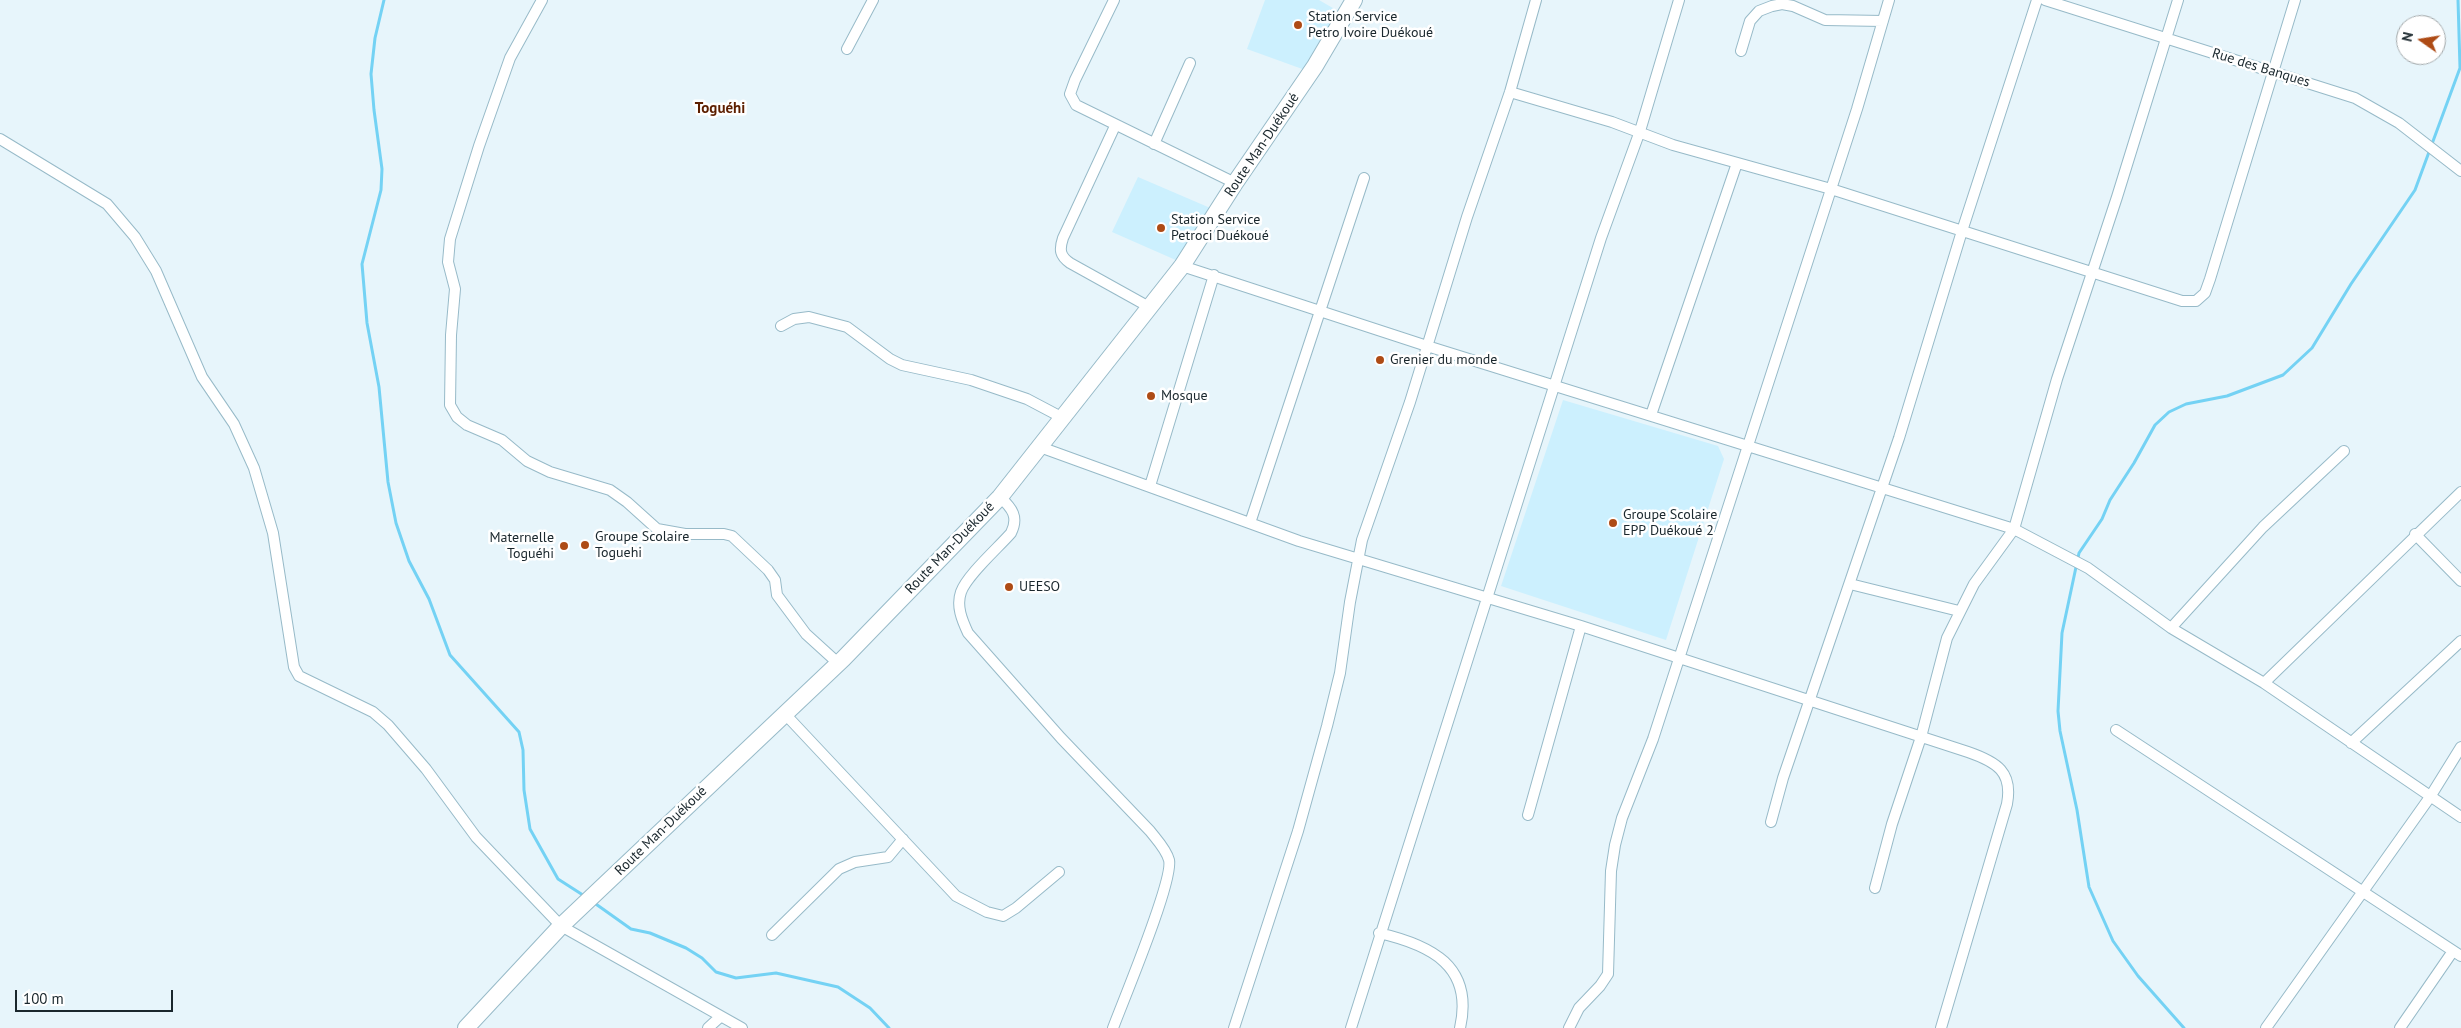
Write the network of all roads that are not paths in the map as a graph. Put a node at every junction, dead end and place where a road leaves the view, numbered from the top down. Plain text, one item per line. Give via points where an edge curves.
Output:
1 (542, 0) edge
2 (873, 0) edge
3 (1114, 0) edge
4 (1354, 0) edge
5 (1536, 0) edge
6 (1679, 0) edge
7 (1889, 0) edge
8 (2037, 0) edge
9 (2045, 0) edge
10 (2178, 0) edge
11 (2295, 0) edge
12 (1882, 21) junction
13 (2166, 38) junction
14 (847, 49) dead end
15 (1741, 51) dead end
16 (1190, 63) dead end
17 (2273, 72) junction
18 (1510, 92) junction
19 (1115, 126) junction
20 (1640, 131) junction
21 (0, 139) edge
22 (1154, 144) junction
23 (1737, 163) junction
24 (2461, 170) edge
25 (1364, 178) dead end
26 (1235, 183) junction
27 (1831, 189) junction
28 (1962, 230) junction
29 (1182, 266) junction
30 (2092, 274) junction
31 (1214, 275) junction
32 (1151, 308) junction
33 (1321, 311) junction
34 (781, 326) dead end
35 (1428, 346) junction
36 (1555, 386) junction
37 (1651, 415) junction
38 (1063, 418) junction
39 (1747, 445) junction
40 (1040, 448) junction
41 (2344, 451) dead end
42 (1150, 486) junction
43 (1882, 488) junction
44 (2461, 492) edge
45 (1000, 496) junction
46 (1250, 523) junction
47 (2014, 529) junction
48 (2415, 534) junction
49 (1357, 560) junction
50 (2461, 581) edge
51 (1850, 584) junction
52 (1488, 598) junction
53 (1960, 611) junction
54 (1581, 626) junction
55 (2171, 628) junction
56 (2461, 641) edge
57 (1678, 658) junction
58 (839, 664) junction
59 (2264, 683) junction
60 (1811, 701) junction
61 (786, 715) junction
62 (2116, 730) dead end
63 (1921, 737) junction
64 (2351, 743) junction
65 (2461, 747) edge
66 (2430, 797) junction
67 (1528, 815) dead end
68 (2461, 817) edge
69 (1771, 822) dead end
70 (903, 839) junction
71 (1059, 872) dead end
72 (1876, 888) dead end
73 (2364, 892) junction
74 (562, 926) junction
75 (1379, 933) junction
76 (772, 935) dead end
77 (2457, 954) edge
78 (720, 1017) junction
79 (466, 1028) edge
80 (708, 1028) edge
81 (742, 1028) edge
82 (1114, 1028) edge
83 (1234, 1028) edge
84 (1351, 1028) edge
85 (1460, 1028) edge
86 (1569, 1028) edge
87 (1941, 1028) edge
88 (2266, 1028) edge
89 (2400, 1028) edge

1 - 58 street via 510,58 478,146 450,240 448,262 455,289 450,405 467,425 502,440 533,464 610,490 657,529 732,536 768,570 775,580 777,595 806,634
2 - 14 street
3 - 19 street via 1070,94 1076,105
4 - 26 main road, Route Man-Duékoué via 1315,66
5 - 18 street
6 - 20 street
7 - 12 street
8 - 28 street
9 - 13 street, Rue des Banques
10 - 13 street
11 - 17 street
12 - 15 street via 1825,20 1793,6 1772,6 1759,11 1750,21
12 - 27 street
13 - 17 street, Rue des Banques
13 - 30 street
16 - 22 street
17 - 24 street, Rue des Banques via 2355,98 2422,139
17 - 30 street via 2210,279 2201,299 2182,301
18 - 20 street
18 - 35 street via 1467,217
19 - 22 street
19 - 32 street via 1060,250 1070,263
20 - 23 street via 1673,145
20 - 36 street via 1601,238
21 - 74 street via 107,204 135,237 156,271 202,377 234,424 254,468 273,533 297,674 373,712 388,725 426,769 480,842
22 - 26 street
23 - 27 street
23 - 37 street
25 - 33 street
26 - 29 main road, Route Man-Duékoué
27 - 28 street
27 - 39 street
28 - 30 street
28 - 43 street
29 - 31 street
29 - 32 main road, Route Man-Duékoué
30 - 47 street via 2057,379
31 - 33 street
31 - 42 street
32 - 38 main road, Route Man-Duékoué
33 - 35 street
33 - 46 street
34 - 38 street via 794,319 809,317 847,327 902,365 971,380 1027,399
35 - 36 street
35 - 49 street
36 - 37 street
36 - 52 street
37 - 39 street
38 - 40 main road, Route Man-Duékoué
39 - 43 street
39 - 57 street
40 - 42 street
40 - 45 main road, Route Man-Duékoué
41 - 55 street via 2263,527
42 - 46 street
43 - 47 street
43 - 51 street
44 - 48 street
45 - 58 main road, Route Man-Duékoué
45 - 82 street via 1012,508 1015,526 961,592 961,616 968,633 1061,738 1150,831 1169,860 1165,888
46 - 49 street
47 - 53 street via 1974,584
47 - 55 street via 2088,568
48 - 50 street
48 - 59 street
49 - 52 street
49 - 83 street via 1340,673 1327,726 1298,831
51 - 53 street
51 - 60 street
52 - 54 street
52 - 75 street
53 - 63 street via 1947,638
54 - 57 street
54 - 67 street
55 - 59 street
56 - 64 street
57 - 60 street
57 - 86 street via 1615,845 1611,871 1608,974 1579,1008
58 - 61 main road, Route Man-Duékoué
59 - 64 street
60 - 63 street
60 - 69 street
61 - 70 street
61 - 74 main road, Route Man-Duékoué
62 - 73 street
63 - 72 street via 1892,824
63 - 87 street via 1992,763 2004,773 2010,790
64 - 66 street
65 - 66 street
66 - 68 street
66 - 73 street
70 - 71 street via 956,896 987,912 1003,916
70 - 76 street via 888,857 855,862 839,869
73 - 77 street
73 - 88 street
74 - 78 street
74 - 79 main road, Route Man-Duékoué
75 - 84 street
75 - 85 street via 1419,945 1445,961 1453,970 1460,986 1463,1015
77 - 89 street
78 - 80 street
78 - 81 street

